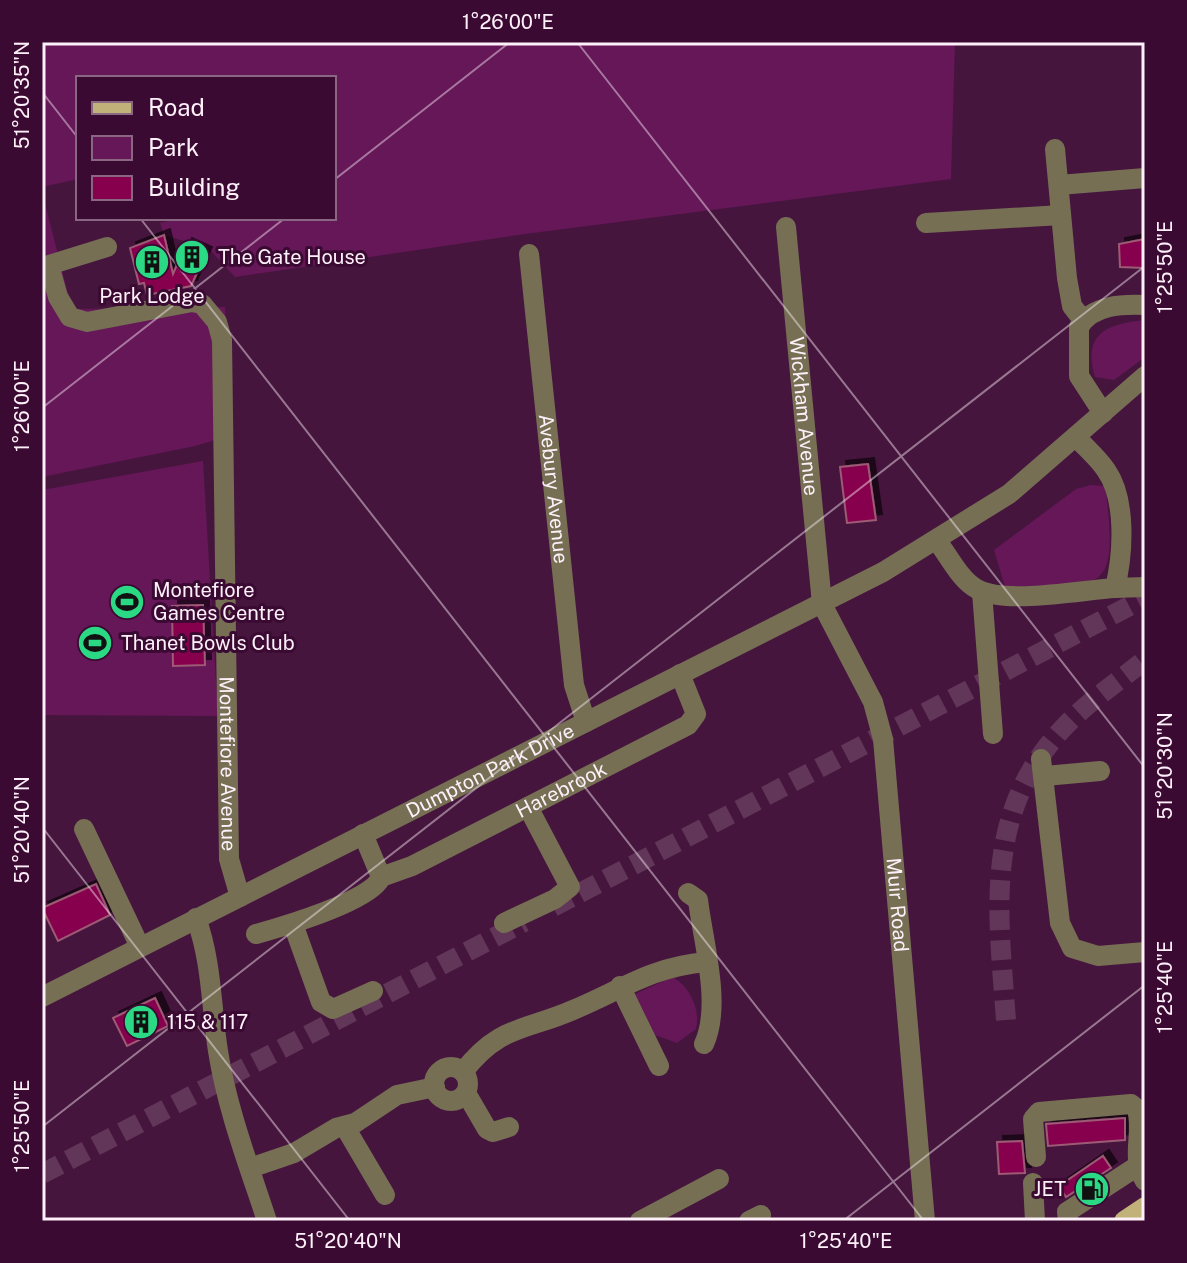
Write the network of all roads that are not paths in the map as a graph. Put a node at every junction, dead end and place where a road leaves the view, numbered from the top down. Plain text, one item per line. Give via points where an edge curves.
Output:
1 (1055, 149) dead end
2 (1145, 178) edge
3 (1059, 185) junction
4 (1061, 215) junction
5 (926, 223) dead end
6 (786, 227) dead end
7 (107, 247) dead end
8 (529, 254) dead end
9 (1145, 305) edge
10 (1083, 320) junction
11 (1145, 376) edge
12 (1103, 413) junction
13 (1076, 437) junction
14 (937, 541) junction
15 (1145, 587) edge
16 (1115, 588) junction
17 (982, 592) junction
18 (822, 604) junction
19 (680, 674) junction
20 (586, 722) junction
21 (993, 734) dead end
22 (1100, 771) dead end
23 (528, 807) junction
24 (84, 829) dead end
25 (363, 834) junction
26 (381, 877) junction
27 (688, 893) dead end
28 (240, 897) junction
29 (196, 918) junction
30 (504, 923) tunnel mouth
31 (293, 924) junction
32 (256, 934) dead end
33 (140, 947) junction
34 (1145, 952) edge
35 (706, 962) junction
36 (620, 986) junction
37 (373, 991) dead end
38 (42, 997) edge
39 (704, 1044) dead end
40 (659, 1066) dead end
41 (463, 1072) junction
42 (435, 1087) junction
43 (466, 1093) junction
44 (345, 1127) junction
45 (503, 1135) dead end
46 (1036, 1157) dead end
47 (250, 1168) junction
48 (1140, 1174) edge
49 (719, 1179) dead end
50 (1033, 1183) dead end
51 (385, 1195) dead end
52 (1145, 1207) edge
53 (267, 1221) edge
54 (640, 1221) edge
55 (925, 1221) edge
56 (1035, 1221) edge
57 (1068, 1221) edge
58 (1124, 1221) edge

1 - 3 street
2 - 3 street
3 - 4 street
4 - 5 street
4 - 10 street via 1072,306
6 - 18 street, Wickham Avenue
7 - 28 street, Montefiore Avenue via 49,265 70,317 87,322 192,302 202,304 217,322 222,340 229,859
8 - 20 street, Avebury Avenue via 574,685
9 - 10 street via 1104,308
10 - 12 street via 1077,336 1079,376
11 - 12 street, Dumpton Park Drive
12 - 13 street, Dumpton Park Drive
13 - 14 street, Dumpton Park Drive via 1009,494
13 - 16 street via 1108,472 1117,495 1121,561
14 - 17 street via 964,578
14 - 18 street, Dumpton Park Drive
15 - 16 street
16 - 17 street via 1009,596
17 - 21 street
18 - 19 street, Dumpton Park Drive
18 - 55 street, Muir Road via 873,702 883,739
19 - 20 street, Dumpton Park Drive
19 - 23 street, Harebrook via 696,714 688,725
20 - 25 street, Dumpton Park Drive
22 - 34 street via 1043,767 1060,923 1072,948 1098,956
23 - 26 street, Harebrook
23 - 30 street via 570,887
24 - 33 street
25 - 26 street
25 - 28 street, Dumpton Park Drive
26 - 31 street, Harebrook via 376,886
27 - 35 street via 698,900
28 - 29 street, Dumpton Park Drive
29 - 33 street, Dumpton Park Drive
29 - 47 street via 208,960 222,1072
31 - 32 street, Harebrook
31 - 37 street via 321,1002 333,1009
33 - 38 street, Dumpton Park Drive
35 - 36 street via 654,970
35 - 39 street via 713,1009
36 - 40 street
36 - 41 street via 572,1011 510,1031 475,1056
41 - 42 street via 444,1069 436,1076
41 - 43 street
42 - 43 street via 450,1101
42 - 44 street via 397,1095
43 - 45 street via 487,1129
44 - 47 street
44 - 51 street
46 - 48 street via 1033,1119 1039,1112 1131,1104 1140,1120
47 - 53 street
48 - 57 street via 1067,1212
49 - 54 street
50 - 56 street
52 - 58 main road

